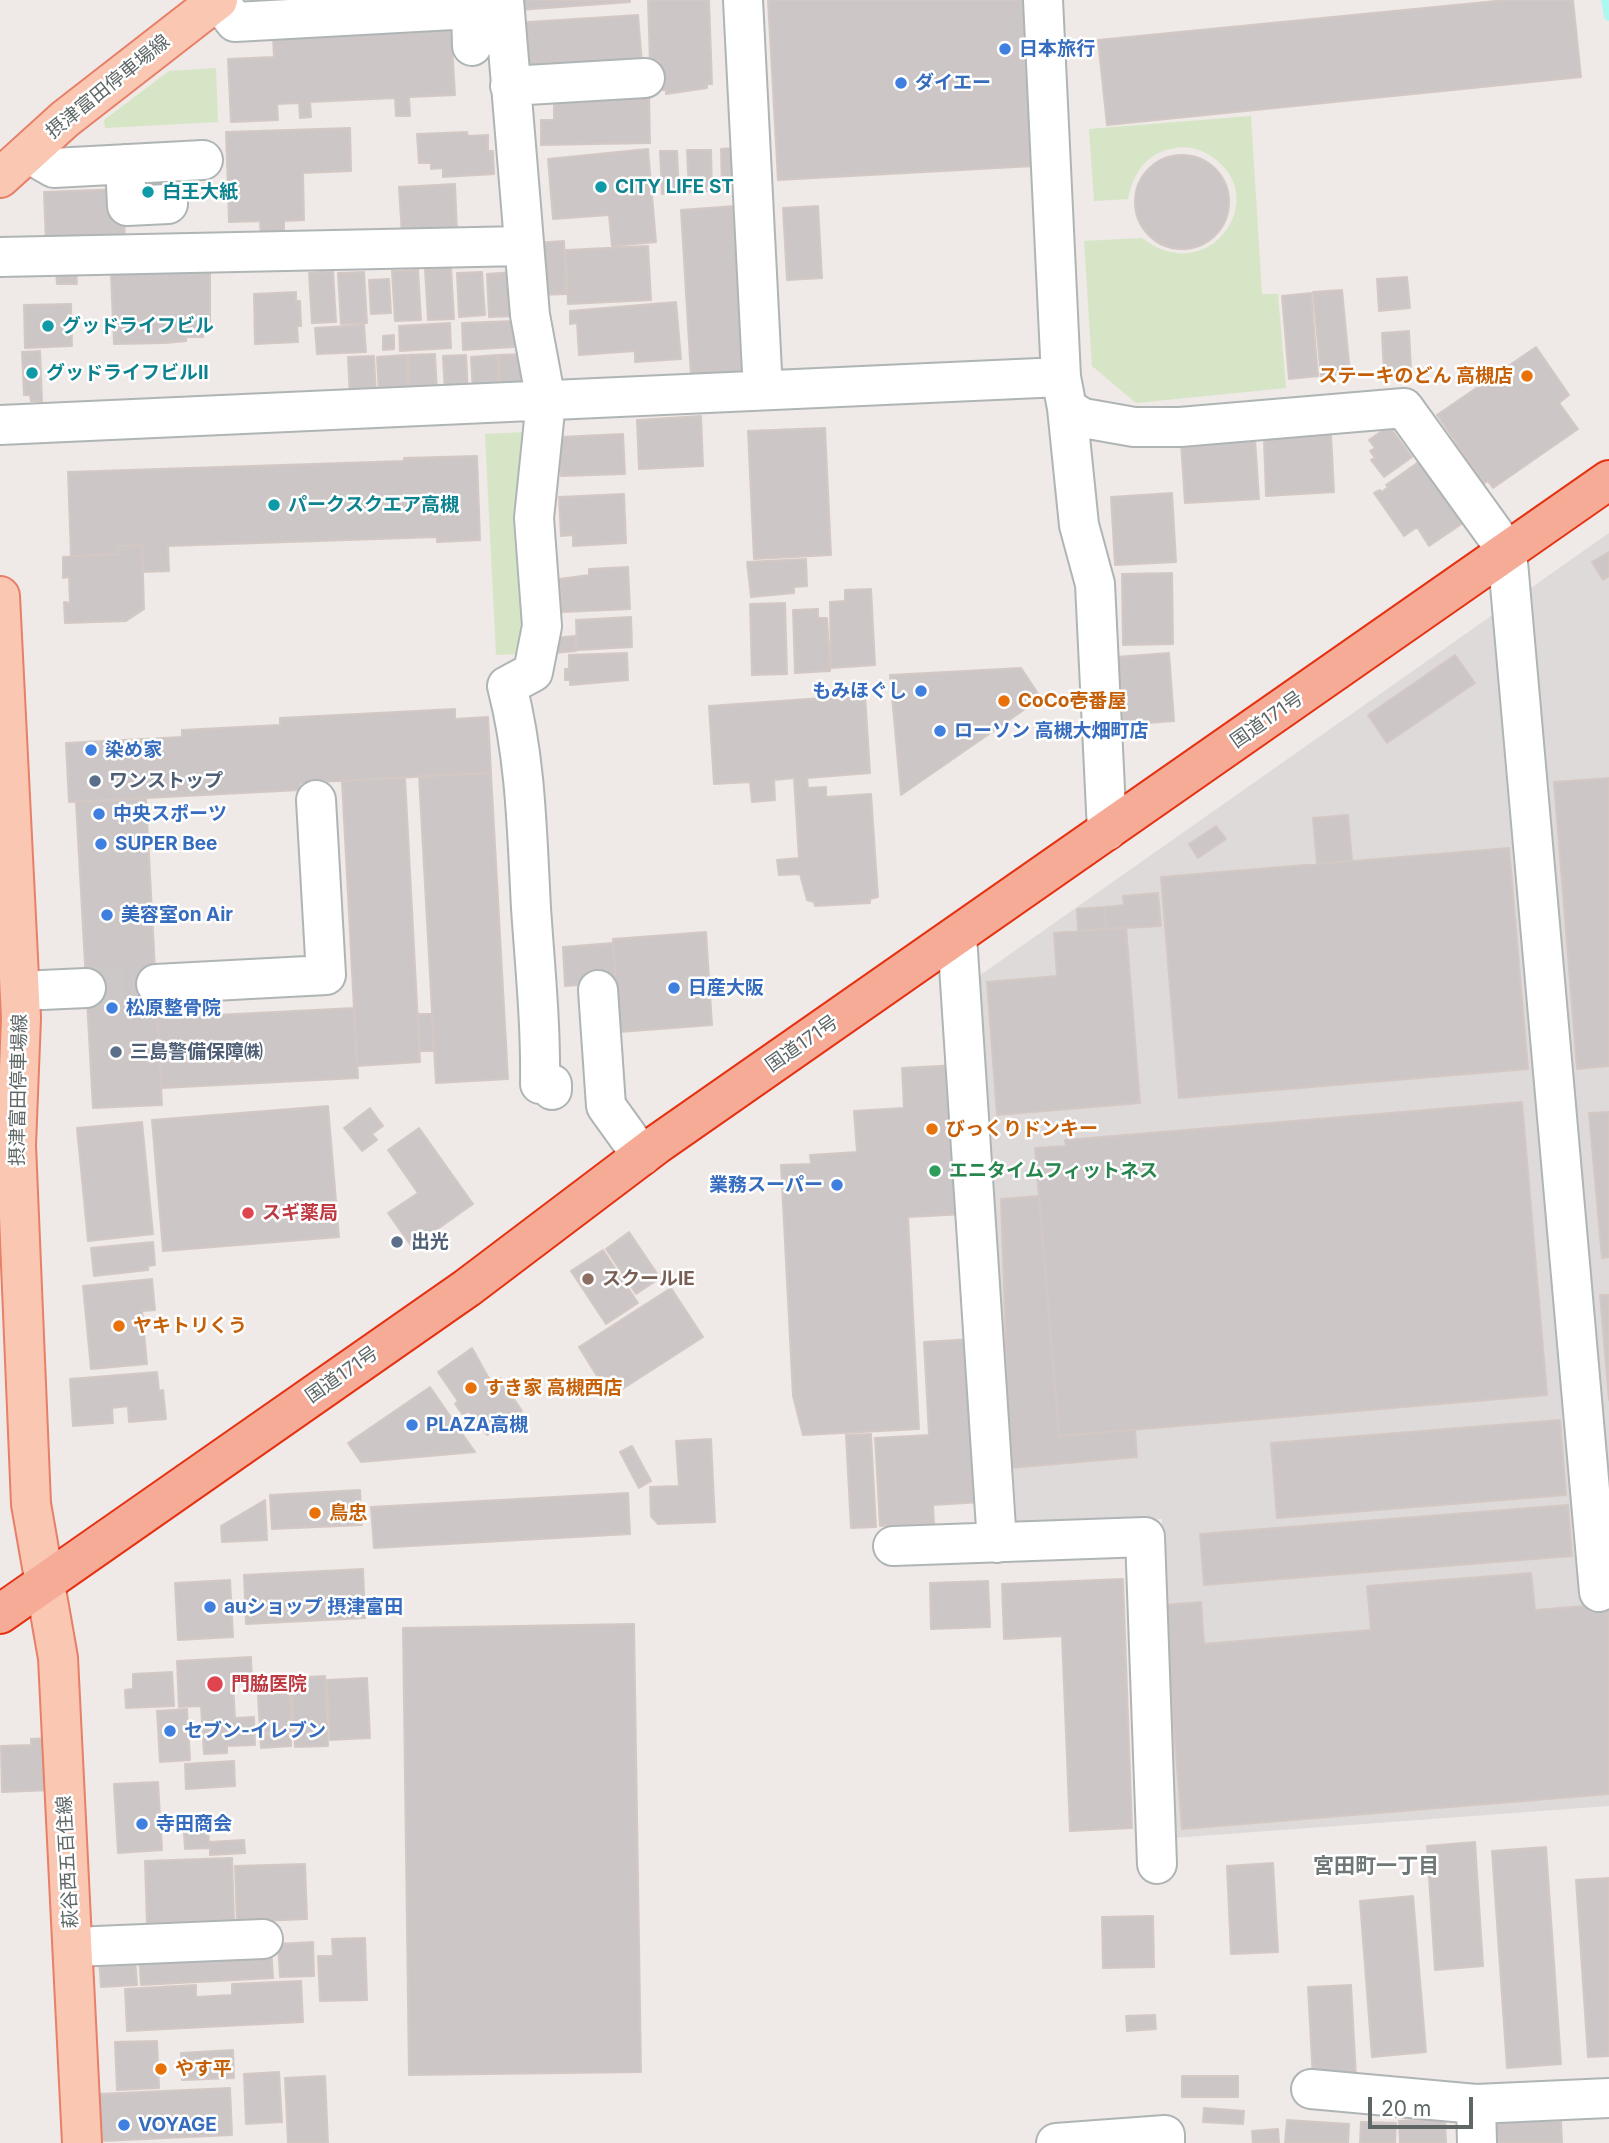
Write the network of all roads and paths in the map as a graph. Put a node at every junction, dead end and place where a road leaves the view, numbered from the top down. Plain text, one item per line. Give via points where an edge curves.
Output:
1 (218, 0) edge
2 (504, 0) edge
3 (743, 0) edge
4 (1043, 0) edge
5 (472, 46) dead end
6 (645, 78) dead end
7 (510, 86) junction
8 (125, 164) junction
9 (14, 166) edge
10 (523, 246) junction
11 (0, 257) edge
12 (762, 372) dead end
13 (1064, 392) junction
14 (546, 401) junction
15 (0, 425) edge
16 (1609, 480) edge
17 (1507, 551) junction
18 (0, 596) edge
19 (316, 800) dead end
20 (1107, 831) junction
21 (957, 936) junction
22 (156, 984) tunnel mouth
23 (86, 988) tunnel mouth
24 (20, 991) junction
25 (599, 997) dead end
26 (552, 1090) dead end
27 (649, 1151) junction
28 (997, 1543) junction
29 (892, 1546) dead end
30 (44, 1583) junction
31 (1599, 1592) dead end
32 (0, 1614) edge
33 (1157, 1864) dead end
34 (263, 1940) dead end
35 (73, 1947) junction
36 (1311, 2090) dead end
37 (1609, 2098) edge
38 (1476, 2105) junction
39 (82, 2143) edge
40 (1056, 2143) edge
41 (1165, 2143) edge
42 (1477, 2143) edge

1 - 5 street via 236,22 471,9
1 - 9 main road, 摂津富田停車場線 via 65,119
2 - 7 street
3 - 12 street
4 - 13 street
6 - 7 street
7 - 10 street
8 - 8 street via 175,186 127,206
8 - 9 street
10 - 11 street
10 - 14 street
13 - 14 street via 764,389
13 - 17 street via 1083,418 1134,427 1404,408
13 - 20 street via 1079,525 1096,584
14 - 15 street
14 - 26 street via 534,518 542,626 533,672 507,686 524,773 541,1022 540,1084 552,1084
16 - 17 highway, 国道171号
17 - 20 highway, 国道171号
17 - 31 street
18 - 24 main road, 摂津富田停車場線
19 - 22 street via 326,975
20 - 21 highway, 国道171号
21 - 27 highway, 国道171号
21 - 28 street
23 - 24 street
24 - 30 main road, 摂津富田停車場線 via 16,1145 31,1504
25 - 27 street via 628,1105
27 - 30 highway, 国道171号 via 467,1288
28 - 29 street
28 - 33 street via 1145,1537
30 - 32 highway, 国道171号
30 - 35 main road, 萩谷西五百住線 via 58,1657
34 - 35 street
35 - 39 main road, 萩谷西五百住線
36 - 38 street
37 - 38 street
38 - 42 street
40 - 41 street via 1165,2135

